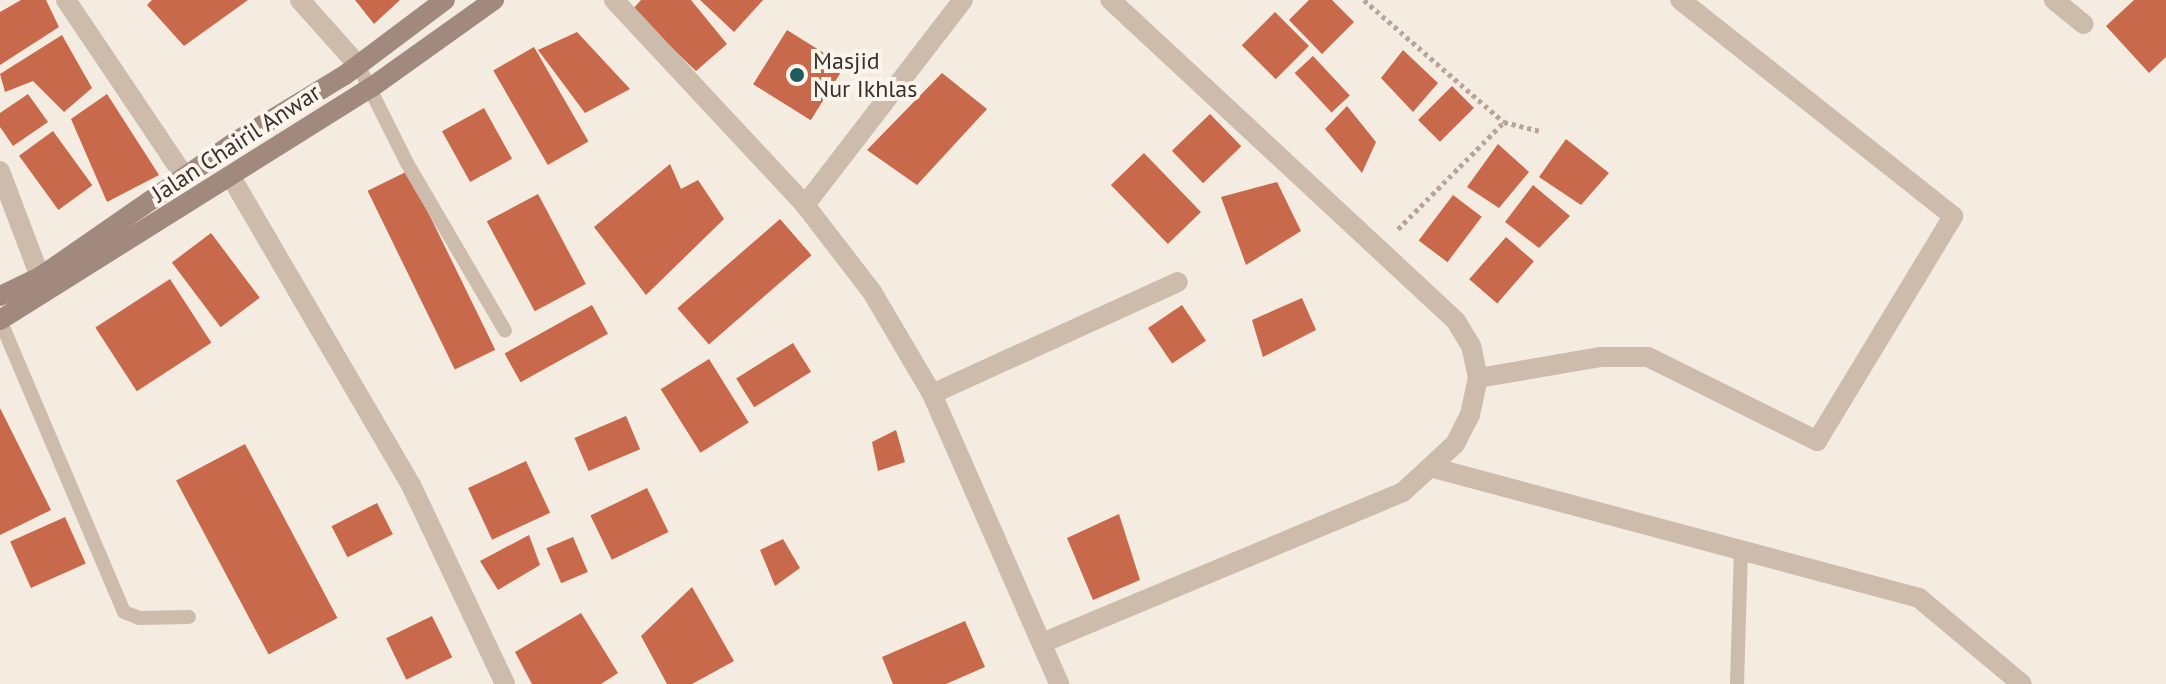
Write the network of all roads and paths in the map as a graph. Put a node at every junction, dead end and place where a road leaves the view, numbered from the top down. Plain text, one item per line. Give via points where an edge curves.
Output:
1 (66, 0) edge
2 (300, 0) edge
3 (445, 0) edge
4 (494, 0) edge
5 (614, 0) edge
6 (963, 0) edge
7 (1110, 0) edge
8 (1364, 0) edge
9 (1680, 0) edge
10 (2054, 0) edge
11 (2084, 24) dead end
12 (358, 65) junction
13 (372, 87) junction
14 (1504, 122) junction
15 (1539, 131) dead end
16 (0, 171) edge
17 (185, 177) junction
18 (231, 177) junction
19 (805, 205) junction
20 (1381, 252) junction
21 (40, 277) junction
22 (1178, 282) dead end
23 (0, 296) edge
24 (0, 320) edge
25 (505, 331) dead end
26 (1478, 378) junction
27 (932, 394) junction
28 (1434, 468) junction
29 (1741, 550) junction
30 (189, 617) dead end
31 (1042, 643) junction
32 (505, 684) edge
33 (1059, 684) edge
34 (1737, 684) edge
35 (2022, 684) edge

1 - 17 street
2 - 12 street
3 - 12 main road, Jalan Chairil Anwar
4 - 13 main road, Jalan Chairil Anwar
5 - 19 street
6 - 19 street
7 - 20 street
8 - 14 path
9 - 26 street via 1953,216 1817,441 1648,357 1601,357
10 - 11 street
12 - 13 lane
12 - 17 main road, Jalan Chairil Anwar
13 - 18 main road, Jalan Chairil Anwar
13 - 25 lane via 407,163
14 - 15 path
14 - 20 path
16 - 21 street
17 - 21 main road, Jalan Chairil Anwar
18 - 24 main road, Jalan Chairil Anwar
18 - 32 street via 411,485
19 - 27 street via 872,292
20 - 26 street via 1456,321 1471,346
21 - 23 main road, Jalan Chairil Anwar
22 - 27 street
24 - 30 lane via 124,612 140,618
26 - 28 street via 1470,415
27 - 31 street
28 - 29 street
28 - 31 street via 1403,492
29 - 34 lane
29 - 35 street via 1919,598
31 - 33 street

